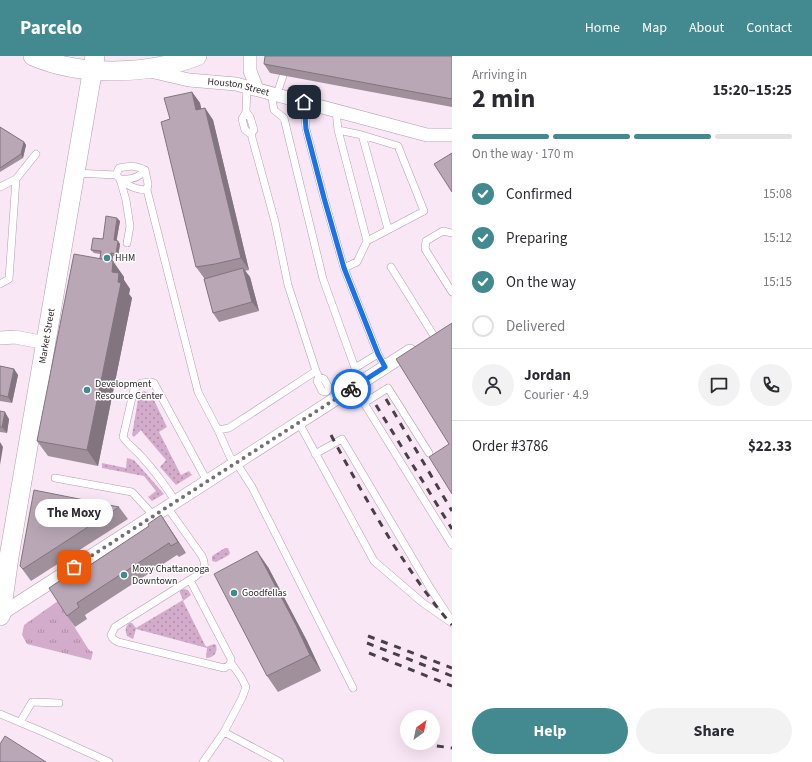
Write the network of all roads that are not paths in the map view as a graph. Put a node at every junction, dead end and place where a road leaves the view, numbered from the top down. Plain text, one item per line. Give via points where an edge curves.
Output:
1 (33, 56) edge
2 (197, 56) edge
3 (250, 56) edge
4 (94, 63) edge
5 (144, 70) junction
6 (283, 76) edge
7 (252, 88) junction
8 (274, 93) junction
9 (304, 102) junction
10 (336, 111) junction
11 (338, 130) junction
12 (362, 135) junction
13 (452, 135) edge
14 (36, 154) dead end
15 (145, 170) junction
16 (75, 173) junction
17 (118, 177) junction
18 (16, 179) junction
19 (0, 187) edge
20 (147, 190) junction
21 (388, 229) junction
22 (452, 233) edge
23 (367, 241) junction
24 (127, 243) dead end
25 (391, 267) dead end
26 (344, 268) junction
27 (0, 284) edge
28 (452, 292) edge
29 (446, 328) edge
30 (434, 336) junction
31 (0, 338) edge
32 (46, 343) junction
33 (378, 354) junction
34 (385, 367) junction
35 (317, 374) junction
36 (354, 387) junction
37 (329, 397) junction
38 (364, 403) junction
39 (298, 423) junction
40 (218, 430) junction
41 (430, 453) dead end
42 (315, 454) junction
43 (237, 464) junction
44 (55, 478) dead end
45 (207, 481) junction
46 (172, 504) junction
47 (154, 516) junction
48 (452, 545) edge
49 (3, 570) edge
50 (190, 580) junction
51 (1, 615) edge
52 (452, 622) edge
53 (231, 663) junction
54 (353, 688) dead end
55 (59, 703) dead end
56 (0, 714) edge
57 (20, 722) junction
58 (224, 732) junction
59 (109, 762) edge
60 (204, 762) edge
61 (280, 762) edge

1 - 4 main road, Houston Street via 48,62
2 - 5 main road
3 - 7 street
4 - 5 main road, Houston Street
4 - 16 main road, Market Street
5 - 7 street, Houston Street via 189,80
6 - 8 lane
7 - 8 street, Houston Street
7 - 35 lane via 246,112 254,130 251,134 275,222 288,285
8 - 9 street, Houston Street
8 - 33 lane via 274,110 284,118 323,279 354,368
9 - 10 street, Houston Street
9 - 26 lane via 306,129
10 - 11 lane
10 - 13 street, Houston Street via 427,135
11 - 12 lane
11 - 23 lane
12 - 21 lane
12 - 21 lane via 398,146 424,211
14 - 18 lane
15 - 17 lane via 138,177 127,180
15 - 17 lane via 138,166 119,168
15 - 20 lane
16 - 17 lane
16 - 32 main road, Market Street
17 - 20 lane via 128,186
17 - 24 lane via 126,200 130,226
18 - 19 lane
18 - 27 lane via 9,279
20 - 40 lane via 198,392
21 - 23 lane
22 - 28 lane via 443,231 426,241 424,249
23 - 26 lane via 358,262
25 - 30 lane
26 - 33 lane
29 - 30 street
30 - 34 street
31 - 32 street via 15,337
32 - 49 main road, Market Street
33 - 34 lane
34 - 36 street
35 - 37 lane via 322,391
35 - 40 lane via 229,428
36 - 37 street
36 - 38 lane
37 - 39 street
38 - 41 lane via 388,388
38 - 48 lane
39 - 42 lane
39 - 43 street
40 - 43 lane via 230,457
42 - 52 lane via 374,561 423,603
42 - 52 lane via 342,439 428,586
43 - 45 street
43 - 54 lane via 252,488
44 - 47 lane via 132,492
45 - 46 street
45 - 46 lane via 154,383 141,383 134,388 123,438 156,474
46 - 47 street
46 - 50 lane via 205,563 201,572
47 - 51 street
49 - 51 main road, Market Street
50 - 53 lane
50 - 53 lane via 115,627 111,635 118,642 224,668
53 - 58 lane via 246,687
55 - 57 lane via 32,702
56 - 57 lane
57 - 59 lane
58 - 60 lane
58 - 61 lane

